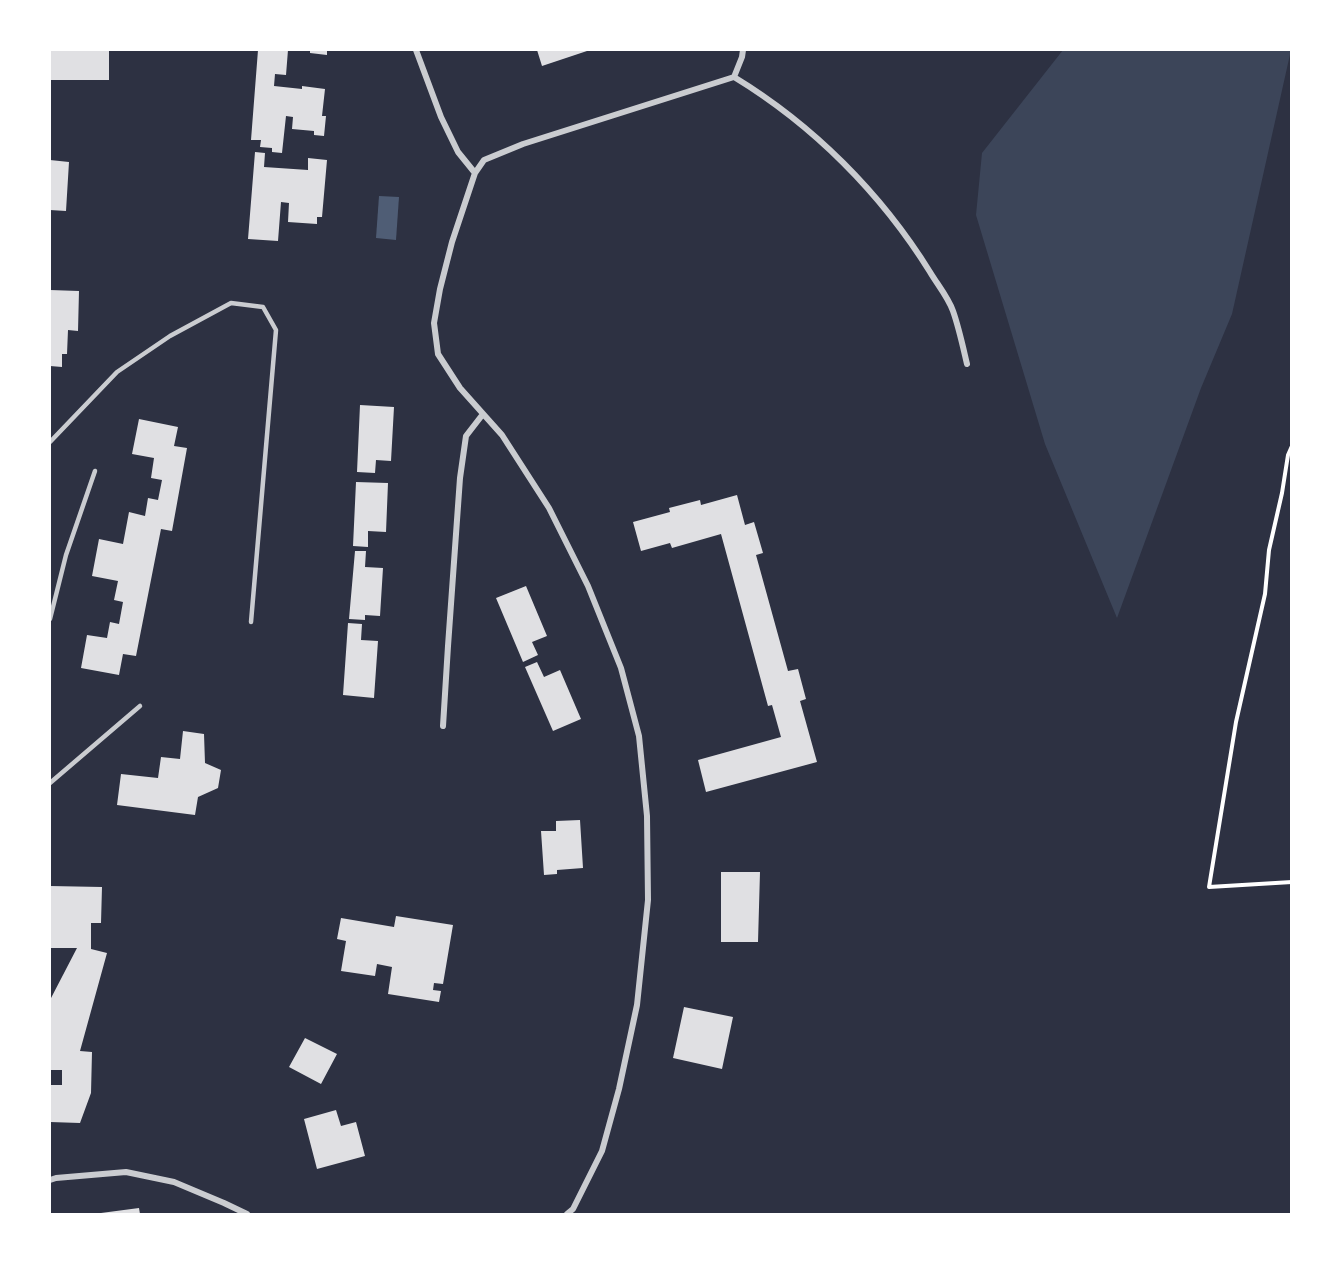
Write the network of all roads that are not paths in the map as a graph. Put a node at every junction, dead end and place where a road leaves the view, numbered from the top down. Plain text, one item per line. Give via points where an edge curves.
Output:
1 (416, 50) edge
2 (743, 50) edge
3 (734, 76) junction
4 (475, 173) junction
5 (967, 364) dead end
6 (483, 414) junction
7 (50, 442) edge
8 (95, 471) dead end
9 (50, 619) edge
10 (251, 622) dead end
11 (140, 706) dead end
12 (443, 726) dead end
13 (50, 783) edge
14 (50, 1180) edge
15 (247, 1215) edge
16 (567, 1215) edge

1 - 4 street via 441,117 458,152
2 - 3 street
3 - 4 street via 523,144 484,160
3 - 5 street via 805,126 890,214 953,309
4 - 6 street via 452,242 434,322 438,354
6 - 12 street via 466,436 460,478
6 - 16 street via 502,435 549,508 588,585 621,668 639,736 644,782 648,900 637,1005 602,1151
7 - 10 lane via 117,372 170,336 231,303 263,307 276,330
8 - 9 lane via 66,555
11 - 13 lane
14 - 15 street via 126,1172 174,1182

